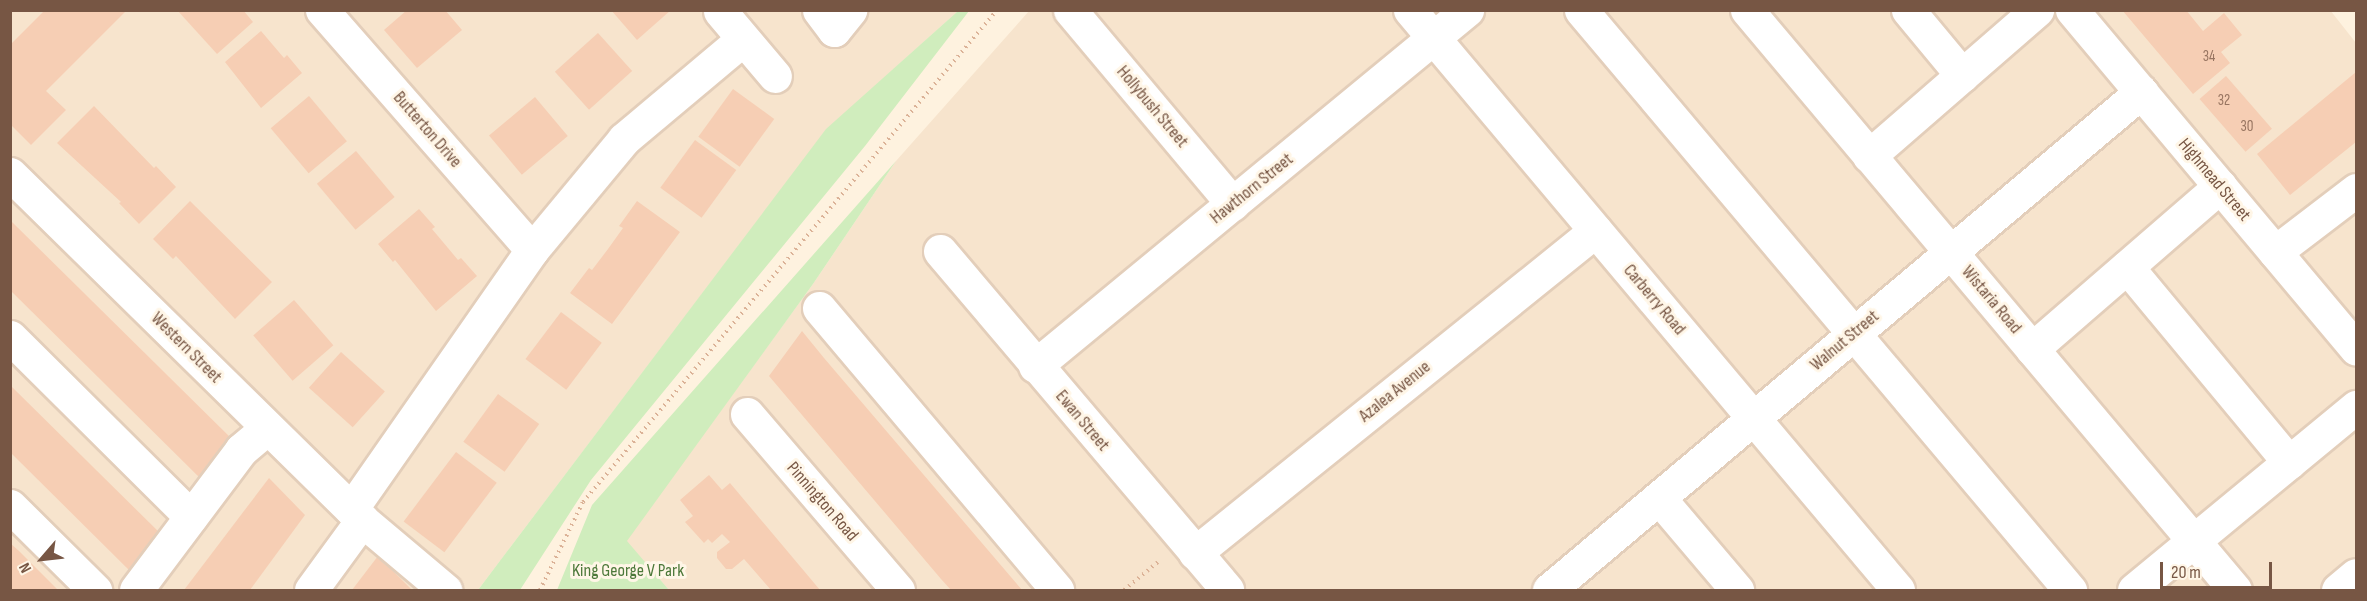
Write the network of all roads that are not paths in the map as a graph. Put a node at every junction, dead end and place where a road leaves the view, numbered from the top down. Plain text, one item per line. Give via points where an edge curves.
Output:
1 (322, 10) edge
2 (819, 10) edge
3 (850, 10) edge
4 (1070, 10) edge
5 (1410, 10) edge
6 (1467, 10) edge
7 (1581, 10) edge
8 (1747, 10) edge
9 (1908, 10) edge
10 (2037, 10) edge
11 (2072, 10) edge
12 (720, 12) edge
13 (743, 39) junction
14 (1434, 39) junction
15 (1962, 75) junction
16 (775, 76) dead end
17 (2141, 92) junction
18 (1869, 156) junction
19 (10, 174) edge
20 (2220, 186) junction
21 (2356, 190) edge
22 (1233, 204) junction
23 (1595, 231) junction
24 (532, 250) junction
25 (940, 251) dead end
26 (1951, 252) junction
27 (2275, 252) junction
28 (2127, 267) junction
29 (819, 308) dead end
30 (1854, 333) junction
31 (10, 336) edge
32 (2032, 349) junction
33 (2356, 349) edge
34 (1035, 366) junction
35 (2356, 407) edge
36 (747, 414) dead end
37 (1753, 418) junction
38 (267, 428) junction
39 (2289, 462) junction
40 (1659, 498) junction
41 (10, 506) edge
42 (356, 515) junction
43 (191, 517) junction
44 (2192, 541) junction
45 (1190, 547) junction
46 (2356, 575) edge
47 (1557, 588) edge
48 (95, 591) edge
49 (136, 591) edge
50 (311, 591) edge
51 (445, 591) edge
52 (898, 591) edge
53 (1057, 591) edge
54 (1227, 591) edge
55 (1737, 591) edge
56 (1898, 591) edge
57 (2070, 591) edge
58 (2134, 591) edge
59 (2235, 591) edge
60 (2338, 591) edge

1 - 24 street, Butterton Drive
2 - 3 street via 834,30
4 - 22 street, Hollybush Street
5 - 14 street, Carberry Road
6 - 14 street, Hawthorn Street
7 - 30 street
8 - 18 street, Wistaria Road
9 - 15 street
10 - 15 street
11 - 17 street, Highmead Street
12 - 13 street
13 - 16 street
13 - 24 street via 624,139
14 - 22 street, Hawthorn Street
14 - 23 street, Carberry Road
15 - 18 street
17 - 20 street, Highmead Street
17 - 26 street, Walnut Street
18 - 26 street, Wistaria Road
19 - 38 street, Western Street
20 - 27 street, Highmead Street
20 - 28 street
21 - 27 street
22 - 34 street, Hawthorn Street
23 - 37 street, Carberry Road
23 - 45 street, Azalea Avenue
24 - 42 street
25 - 34 street, Ewan Street
26 - 30 street, Walnut Street
26 - 32 street, Wistaria Road
27 - 33 street, Highmead Street
28 - 32 street
28 - 39 street
29 - 53 street
30 - 37 street, Walnut Street
30 - 57 street
31 - 43 street
32 - 44 street, Wistaria Road
34 - 45 street, Ewan Street
35 - 39 street
36 - 52 street, Pinnington Road
37 - 40 street, Walnut Street
37 - 56 street, Carberry Road
38 - 42 street, Western Street
38 - 43 street via 241,450
39 - 44 street
40 - 47 street, Walnut Street
40 - 55 street
41 - 48 street
42 - 50 street
42 - 51 street, Western Street
43 - 49 street
44 - 58 street
44 - 59 street, Wistaria Road
45 - 54 street, Ewan Street
46 - 60 street

